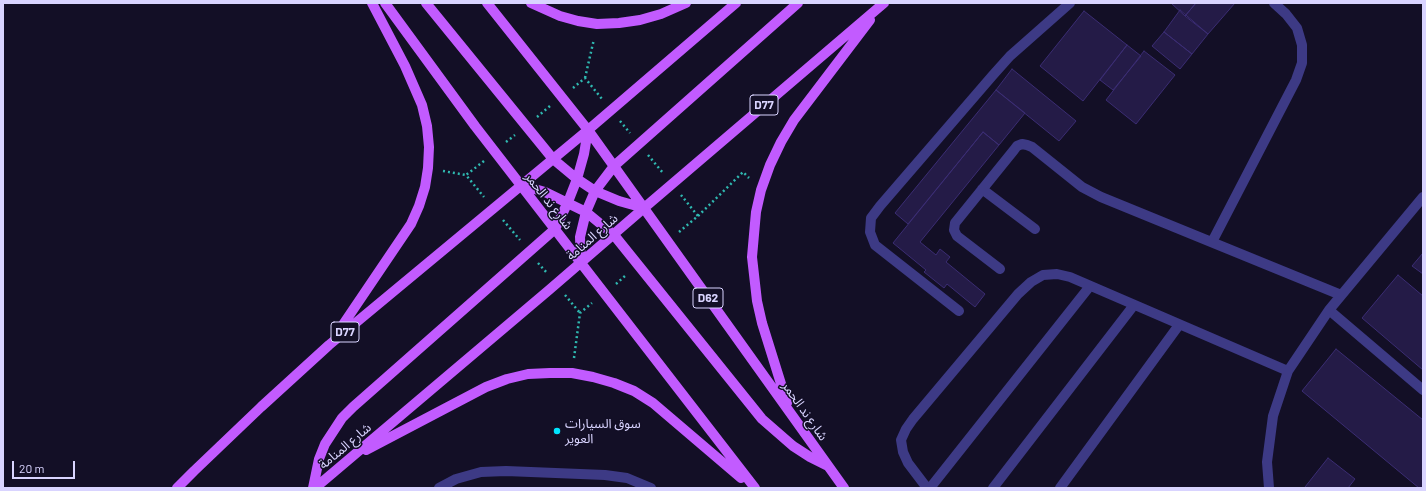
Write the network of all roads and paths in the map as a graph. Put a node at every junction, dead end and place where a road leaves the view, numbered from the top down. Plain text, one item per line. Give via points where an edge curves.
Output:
1 (372, 3) edge
2 (384, 3) edge
3 (426, 3) edge
4 (487, 3) edge
5 (531, 3) edge
6 (686, 3) edge
7 (736, 3) edge
8 (798, 3) edge
9 (1070, 3) edge
10 (1274, 3) edge
11 (883, 4) edge
12 (597, 24) junction
13 (585, 78) dead end
14 (588, 130) junction
15 (553, 159) junction
16 (614, 166) junction
17 (428, 168) junction
18 (466, 175) dead end
19 (576, 179) junction
20 (521, 185) junction
21 (761, 190) junction
22 (982, 190) junction
23 (595, 191) junction
24 (1423, 197) edge
25 (568, 202) junction
26 (644, 208) junction
27 (586, 212) junction
28 (698, 216) dead end
29 (555, 229) junction
30 (1035, 229) dead end
31 (614, 235) junction
32 (1212, 242) junction
33 (581, 263) junction
34 (1000, 269) dead end
35 (1090, 286) junction
36 (1341, 295) junction
37 (1134, 305) junction
38 (1329, 310) junction
39 (959, 311) dead end
40 (580, 314) dead end
41 (1179, 324) junction
42 (329, 345) junction
43 (1288, 371) junction
44 (572, 373) junction
45 (1423, 390) edge
46 (790, 413) junction
47 (349, 459) junction
48 (828, 466) junction
49 (177, 488) edge
50 (314, 488) edge
51 (439, 488) edge
52 (651, 488) edge
53 (754, 488) edge
54 (844, 488) edge
55 (927, 488) edge
56 (930, 488) edge
57 (992, 488) edge
58 (1060, 488) edge
59 (1269, 488) edge

1 - 17 main road via 422,105 427,126
2 - 20 main road, شارع ند الحمر
3 - 15 main road
4 - 14 main road, شارع ند الحمر / D62
5 - 12 main road via 560,16
6 - 12 main road via 640,20 619,24
7 - 14 main road, D77
8 - 16 main road
9 - 39 lane via 993,75 871,218 870,232 875,246
10 - 32 lane via 1297,28 1302,45 1302,63 1296,80
11 - 21 main road via 794,120 778,148
11 - 26 main road, شارع المنامة / D77
12 - 13 path
14 - 15 main road, D77
14 - 16 main road, شارع ند الحمر / D62
14 - 19 main road
15 - 19 main road
15 - 20 main road, D77
16 - 23 main road
16 - 26 main road, شارع ند الحمر / D62
17 - 18 path
17 - 42 main road via 423,194 411,224
19 - 23 main road
19 - 25 main road
20 - 25 main road
20 - 29 main road, شارع ند الحمر
20 - 42 main road, D77
21 - 28 path via 743,172
21 - 46 main road via 753,234 753,279 762,323
22 - 30 lane
22 - 32 lane via 1017,146 1027,145 1091,192
22 - 34 lane via 955,223 954,230 957,236
23 - 26 main road
23 - 27 main road
24 - 36 lane
25 - 27 main road
25 - 29 main road
26 - 31 main road, شارع المنامة / D77
26 - 46 main road, شارع ند الحمر / D62
27 - 31 main road
27 - 33 main road via 580,237
29 - 33 main road, شارع ند الحمر
29 - 50 main road via 342,418 321,454 314,474
31 - 33 main road, شارع المنامة / D77
31 - 48 main road via 762,419 793,446
32 - 36 lane
33 - 47 main road, شارع المنامة / D77
33 - 53 main road, شارع ند الحمر
35 - 37 lane
35 - 55 lane via 1057,274 1043,275 1031,282 1018,294 913,419 901,440 903,452
35 - 56 lane
36 - 38 lane
37 - 41 lane
37 - 57 lane
38 - 43 lane
38 - 45 lane
40 - 44 path
41 - 43 lane
41 - 58 lane
42 - 49 main road, D77
43 - 59 lane via 1273,416 1267,462
44 - 47 main road via 528,374 486,387
44 - 53 main road via 614,383 634,391 653,403
46 - 48 main road, شارع ند الحمر / D62
47 - 50 main road, شارع المنامة / D77
48 - 54 main road, شارع ند الحمر / D62
51 - 52 lane via 456,479 481,472 506,471 605,475 627,478

